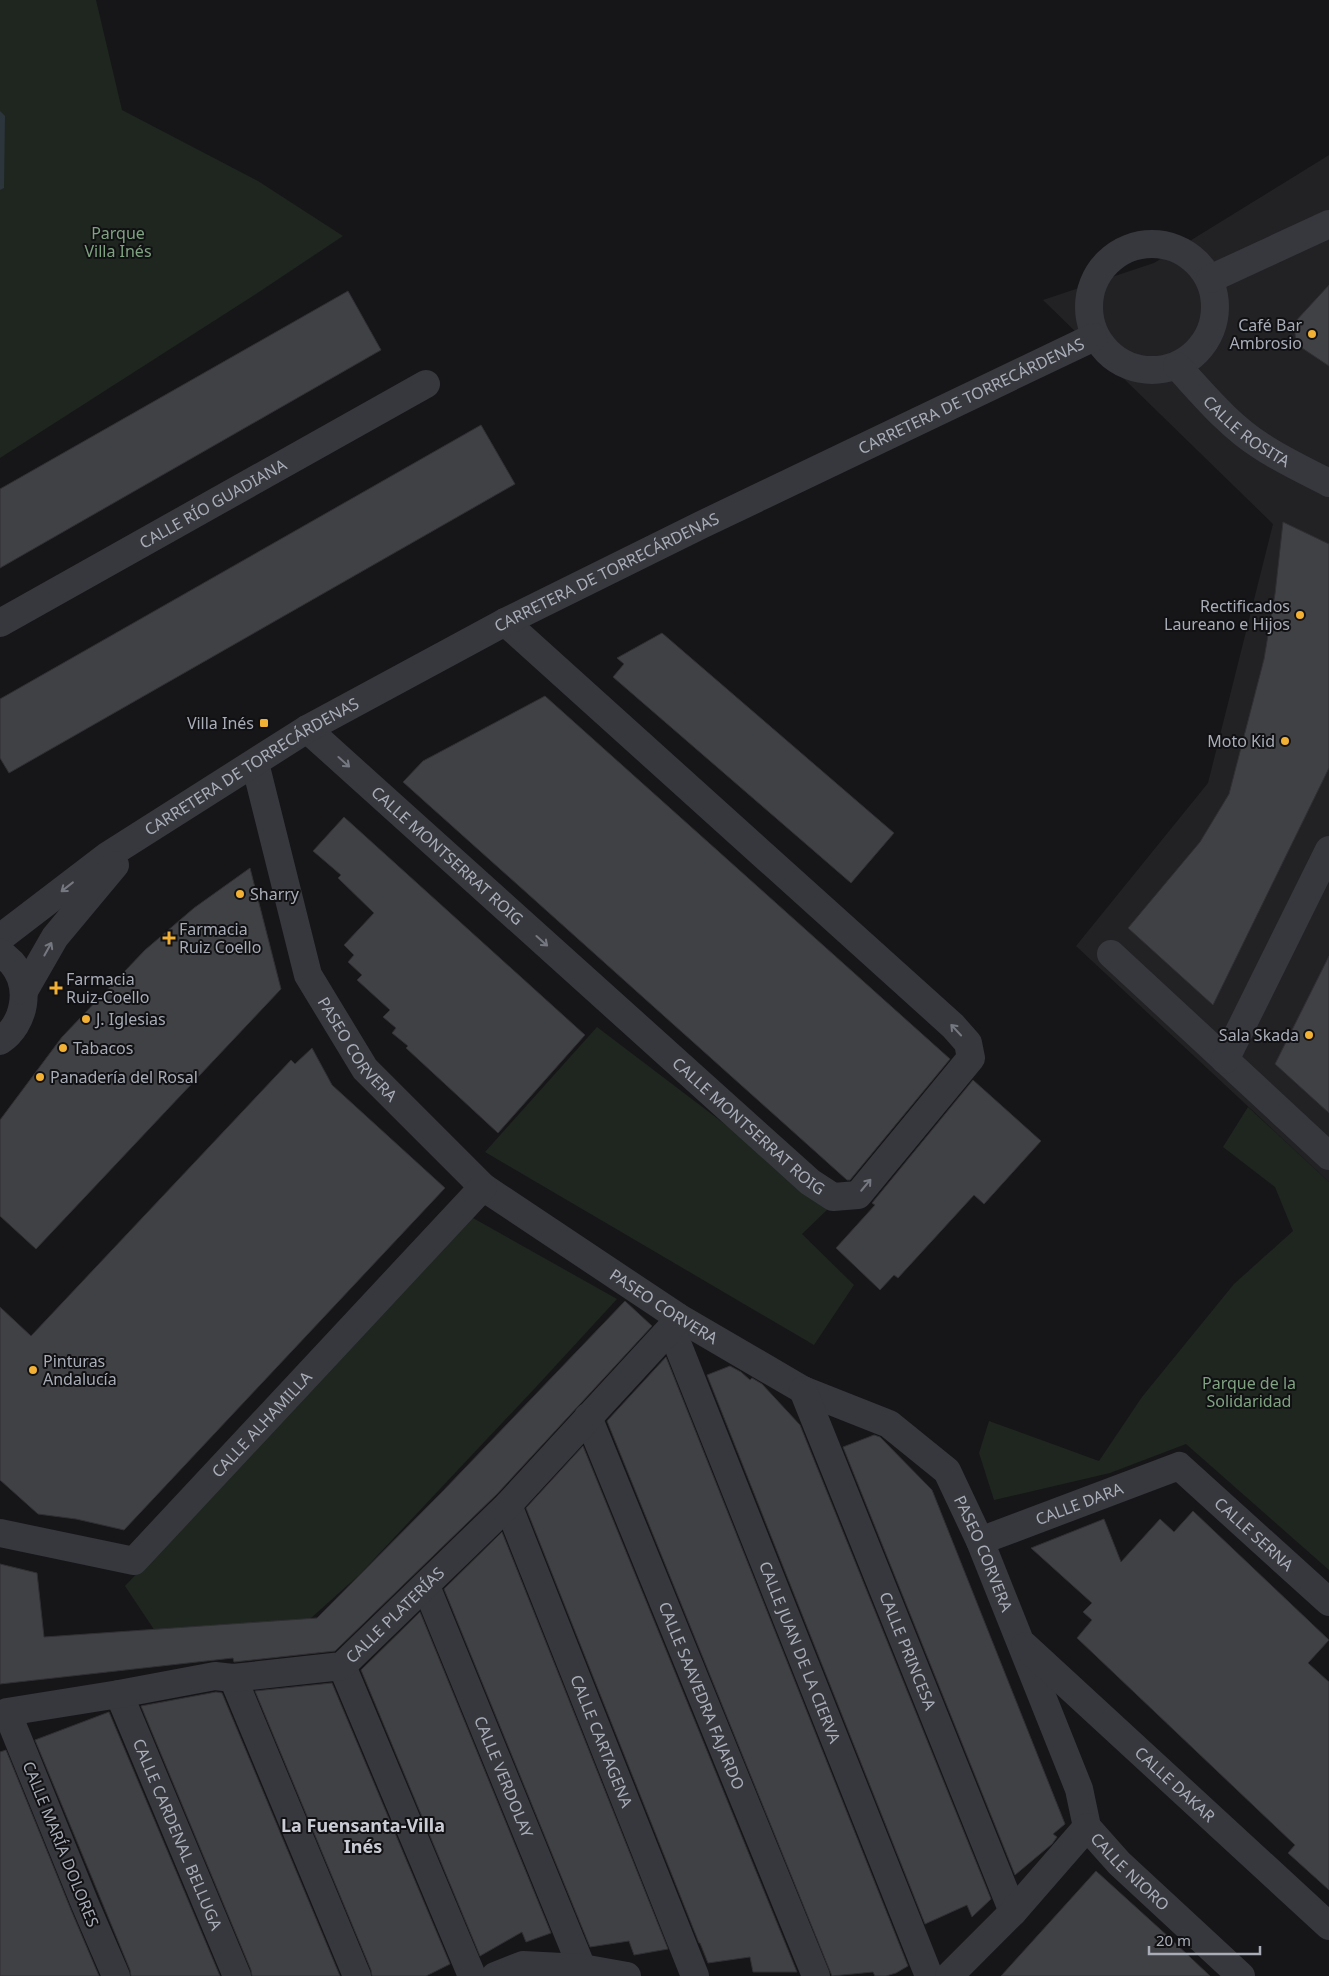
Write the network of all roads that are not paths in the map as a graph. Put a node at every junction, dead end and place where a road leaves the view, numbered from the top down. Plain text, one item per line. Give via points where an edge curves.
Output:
1 (1329, 224) edge
2 (1210, 279) junction
3 (1094, 337) junction
4 (1177, 366) junction
5 (426, 384) dead end
6 (1329, 483) edge
7 (505, 622) junction
8 (0, 623) edge
9 (308, 729) junction
10 (255, 763) junction
11 (135, 838) junction
12 (1329, 850) edge
13 (0, 938) edge
14 (0, 952) edge
15 (1110, 954) dead end
16 (24, 991) junction
17 (0, 1041) edge
18 (1225, 1060) junction
19 (1329, 1156) edge
20 (483, 1187) junction
21 (675, 1322) junction
22 (803, 1390) junction
23 (588, 1417) junction
24 (1179, 1466) joint
25 (508, 1505) junction
26 (0, 1533) edge
27 (980, 1541) junction
28 (426, 1586) junction
29 (1329, 1602) edge
30 (1020, 1642) junction
31 (342, 1666) junction
32 (232, 1678) junction
33 (119, 1694) junction
34 (7, 1712) joint
35 (1087, 1827) junction
36 (1013, 1912) junction
37 (1329, 1926) edge
38 (582, 1968) junction
39 (116, 1976) edge
40 (237, 1976) edge
41 (356, 1976) edge
42 (472, 1976) edge
43 (495, 1976) edge
44 (627, 1976) edge
45 (695, 1976) edge
46 (816, 1976) edge
47 (929, 1976) edge
48 (949, 1976) edge
49 (1240, 1976) edge

1 - 2 street
2 - 3 street via 1197,262 1180,249 1159,244 1138,245 1118,253 1103,266 1092,285 1089,306
2 - 4 street via 1216,299 1215,320 1208,339 1195,355
3 - 4 street via 1117,360 1136,369 1157,370
3 - 7 street, CARRETERA DE TORRECÁRDENAS
4 - 6 street, CALLE ROSITA via 1240,431 1261,447
5 - 8 street, CALLE RÍO GUADIANA
7 - 9 street, CARRETERA DE TORRECÁRDENAS
9 -> 7 street, CALLE MONTSERRAT ROIG via 810,1182 833,1197 858,1195 971,1058 968,1043
9 - 10 street, CARRETERA DE TORRECÁRDENAS
10 - 11 street, CARRETERA DE TORRECÁRDENAS
10 - 20 street, PASEO CORVERA via 308,974 365,1069
11 -> 13 street, CARRETERA DE TORRECÁRDENAS via 106,856
16 -> 11 street, CARRETERA DE TORRECÁRDENAS via 55,937
12 - 18 street
14 - 16 street via 19,974
15 - 18 street
16 - 17 street via 24,1007 18,1022
18 - 19 street
20 - 21 street, PASEO CORVERA
20 - 26 street, CALLE ALHAMILLA via 134,1561
21 - 22 street, PASEO CORVERA
21 - 23 street, CALLE PLATERÍAS
21 - 47 street, CALLE JUAN DE LA CIERVA
22 - 27 street, PASEO CORVERA via 889,1424 947,1471
22 - 36 street, CALLE PRINCESA
23 - 25 street, CALLE PLATERÍAS
23 - 46 street, CALLE SAAVEDRA FAJARDO
24 - 27 street, CALLE DARA
24 - 29 street, CALLE SERNA
25 - 28 street, CALLE PLATERÍAS
25 - 45 street, CALLE CARTAGENA
27 - 30 street, PASEO CORVERA
28 - 31 street, CALLE PLATERÍAS
28 - 38 street, CALLE VERDOLAY
30 - 35 street, PASEO CORVERA via 1079,1789
30 - 37 street, CALLE DAKAR
31 - 32 street, CALLE PLATERÍAS
31 - 42 street
32 - 33 street, CALLE PLATERÍAS via 215,1676
32 - 41 street
33 - 34 street, CALLE PLATERÍAS
33 - 40 street, CALLE CARDENAL BELLUGA
34 - 39 street, CALLE MARÍA DOLORES
35 - 36 street
35 - 49 street, CALLE NIORO via 1119,1863
36 - 48 street
38 - 43 street via 523,1965
38 - 44 street

